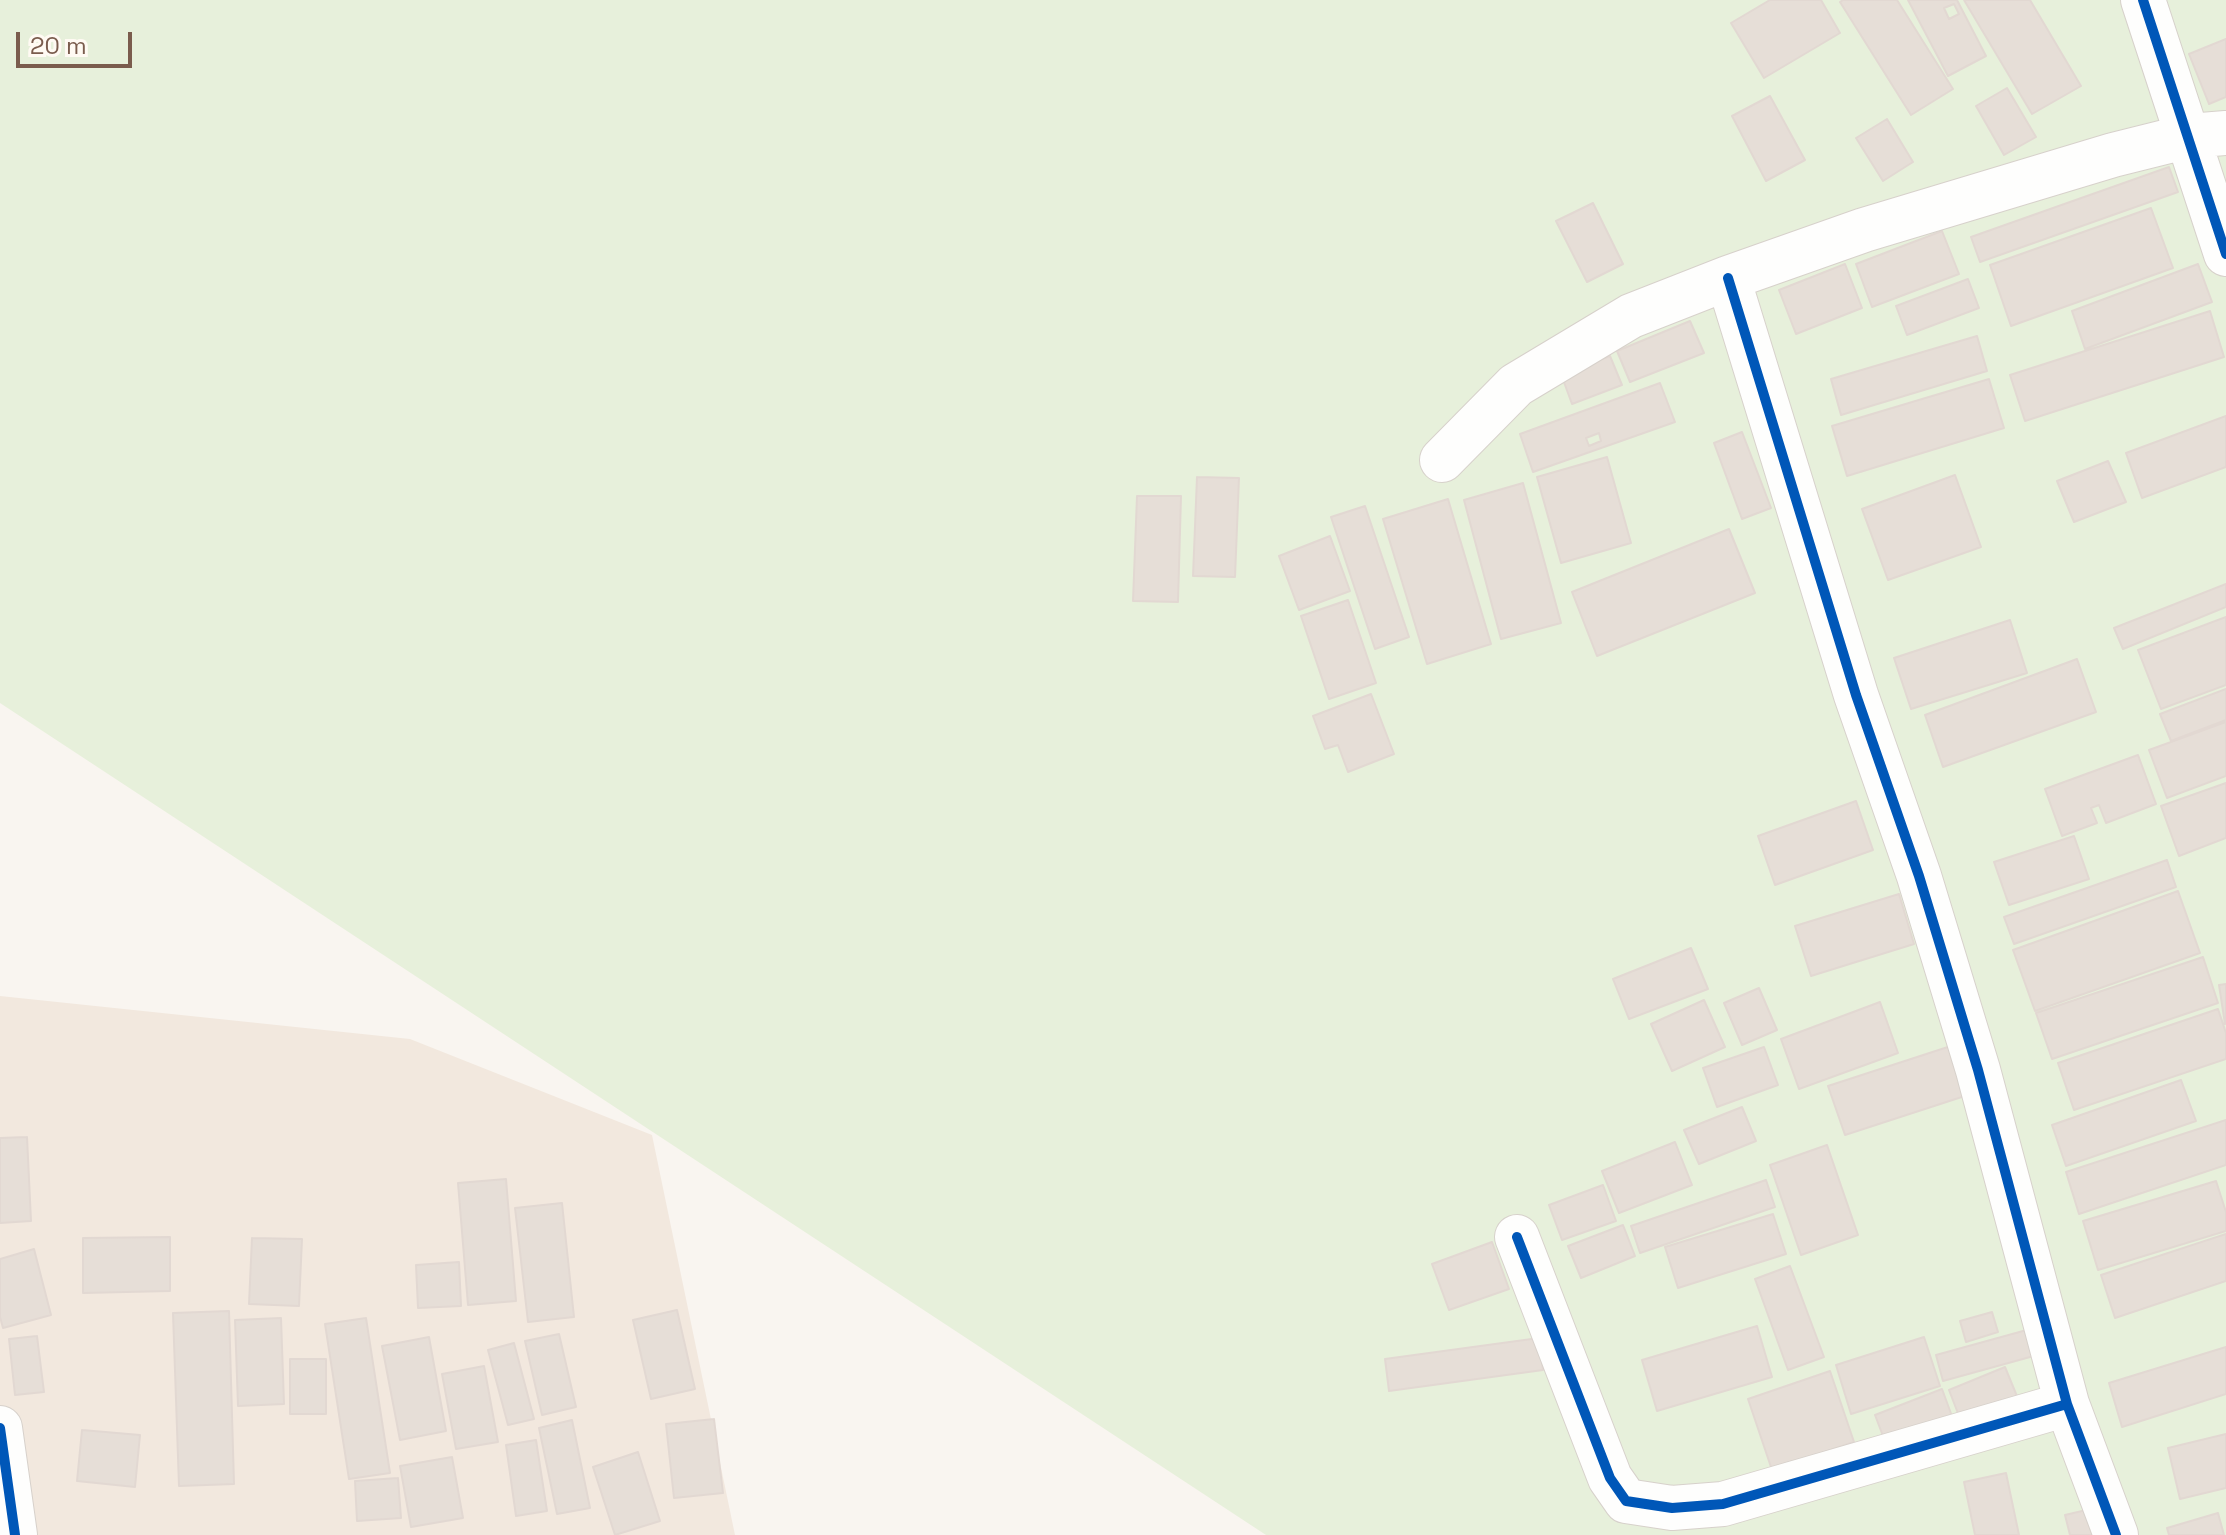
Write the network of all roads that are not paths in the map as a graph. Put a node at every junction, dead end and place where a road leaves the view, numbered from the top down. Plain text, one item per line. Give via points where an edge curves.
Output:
1 (2143, 0) edge
2 (2208, 135) edge
3 (2226, 254) edge
4 (1728, 278) junction
5 (1442, 460) dead end
6 (1517, 1237) dead end
7 (2067, 1404) junction
8 (0, 1428) edge
9 (15, 1535) edge
10 (2116, 1535) edge

1 - 2 street
2 - 3 street
2 - 4 street via 2113,155 1864,230
4 - 5 street via 1631,316 1516,385
4 - 7 street via 1978,1070
6 - 7 street via 1610,1478 1626,1501 1672,1508 1723,1504
7 - 10 street
8 - 9 street

